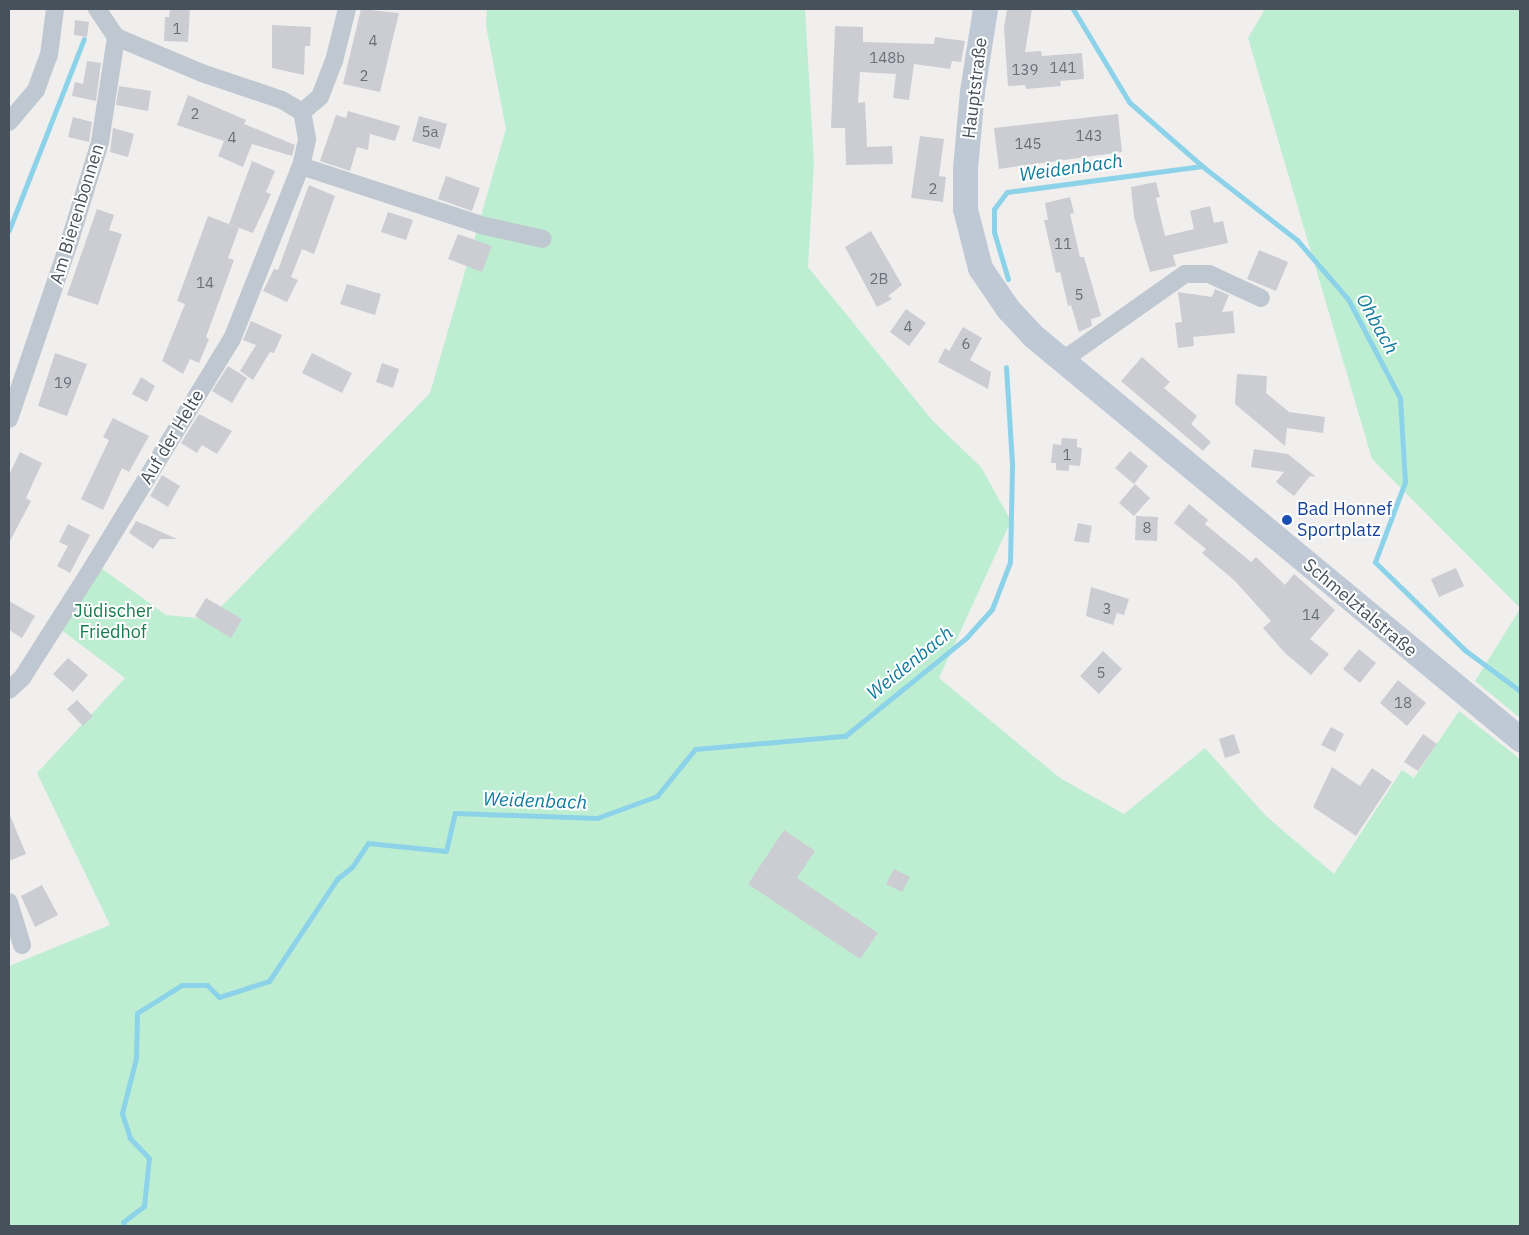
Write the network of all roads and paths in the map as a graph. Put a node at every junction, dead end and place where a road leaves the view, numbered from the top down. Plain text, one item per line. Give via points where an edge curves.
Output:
1 (55, 9) edge
2 (97, 9) edge
3 (347, 9) edge
4 (985, 9) edge
5 (116, 37) junction
6 (302, 112) junction
7 (9, 122) edge
8 (301, 166) junction
9 (965, 168) joint
10 (543, 239) dead end
11 (1261, 298) dead end
12 (1063, 360) junction
13 (9, 419) edge
14 (9, 690) edge
15 (1520, 740) edge
16 (9, 902) edge
17 (22, 945) dead end

1 - 7 street via 49,56 36,90
2 - 5 street
3 - 6 street via 334,62 320,97
4 - 9 main road, Hauptstraße via 972,91
5 - 6 street via 202,73 282,100
5 - 13 street, Am Bierenbonnen via 100,142
6 - 8 street, Auf der Helte via 307,139
8 - 10 street via 485,226
8 - 14 street, Auf der Helte via 232,339 92,568 22,678
9 - 12 main road, Schmelztalstraße via 967,227 980,268 1008,308
11 - 12 street via 1210,274 1185,274
12 - 15 main road, Schmelztalstraße
16 - 17 street

